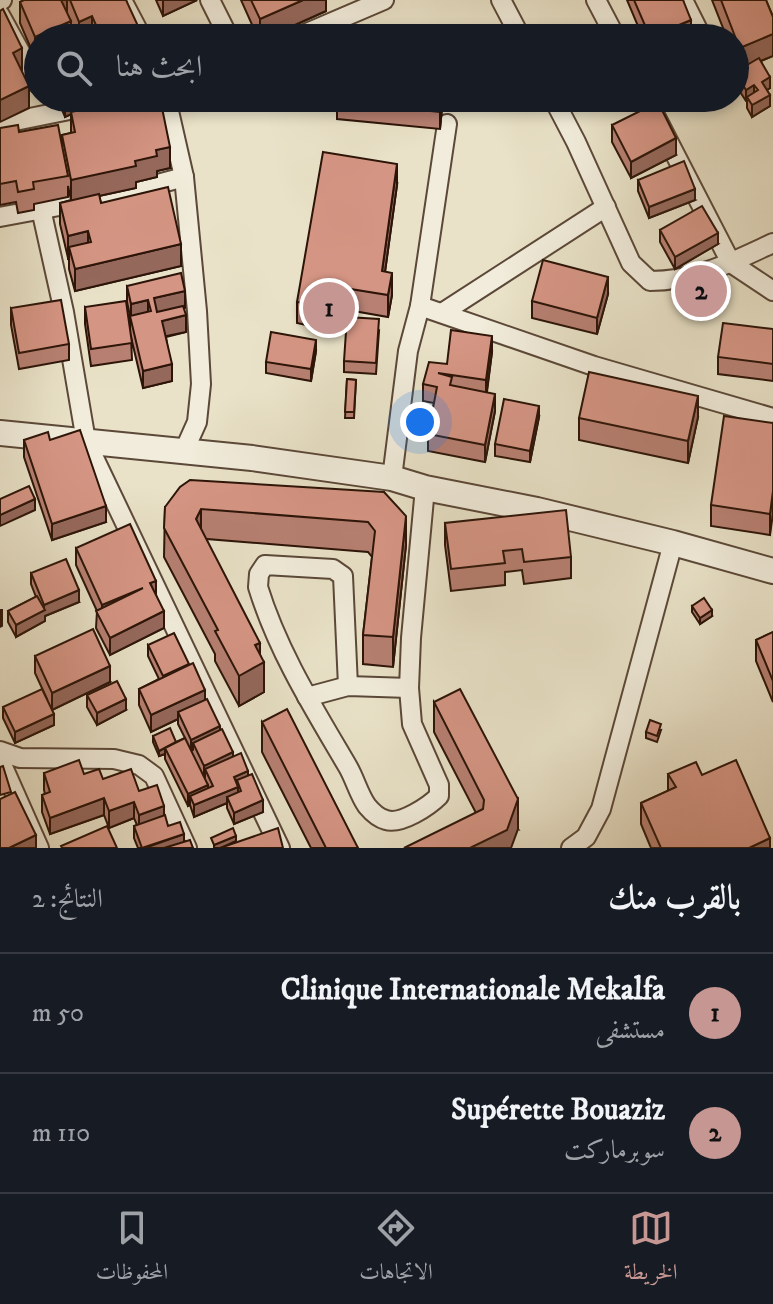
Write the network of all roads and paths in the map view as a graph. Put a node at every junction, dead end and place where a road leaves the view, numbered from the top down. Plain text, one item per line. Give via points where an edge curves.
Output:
1 (122, 0) edge
2 (210, 0) edge
3 (384, 0) edge
4 (501, 0) edge
5 (596, 0) edge
6 (683, 0) edge
7 (0, 15) edge
8 (135, 24) edge
9 (220, 24) edge
10 (328, 24) edge
11 (514, 24) edge
12 (609, 24) edge
13 (695, 24) edge
14 (24, 59) edge
15 (33, 112) edge
16 (169, 112) edge
17 (560, 112) edge
18 (653, 112) edge
19 (0, 124) edge
20 (447, 124) dead end
21 (184, 177) junction
22 (606, 207) junction
23 (41, 209) junction
24 (0, 217) edge
25 (773, 243) edge
26 (731, 263) junction
27 (773, 291) edge
28 (420, 306) junction
29 (442, 313) junction
30 (773, 418) edge
31 (0, 433) edge
32 (86, 441) junction
33 (184, 451) junction
34 (392, 478) junction
35 (425, 488) junction
36 (673, 543) junction
37 (773, 571) edge
38 (348, 686) junction
39 (409, 688) junction
40 (307, 697) junction
41 (0, 751) edge
42 (0, 760) edge
43 (39, 848) edge
44 (187, 848) edge
45 (280, 848) edge
46 (571, 848) edge

1 - 8 street
2 - 9 street
3 - 10 street
4 - 11 street
5 - 12 street
6 - 13 street
7 - 14 street
15 - 19 street
16 - 21 street
17 - 22 street
18 - 26 street
20 - 28 street
21 - 23 street
21 - 33 street via 201,384 197,422
22 - 26 street via 631,263 650,281 679,281
22 - 29 street
23 - 24 street
23 - 32 street
25 - 26 street
26 - 27 street
28 - 29 street
28 - 34 street via 408,351
29 - 30 street via 594,366
31 - 32 street
32 - 33 street
32 - 45 street
33 - 34 street
34 - 35 street
35 - 36 street
35 - 39 street
36 - 37 street
36 - 46 street via 601,809 586,837
38 - 39 street
38 - 40 street
38 - 40 street via 343,576 333,569 265,565 258,587 263,604
39 - 40 street via 412,724 439,796 397,822 376,815 365,804
41 - 44 street via 20,758 114,759 139,765 154,776
42 - 43 street

